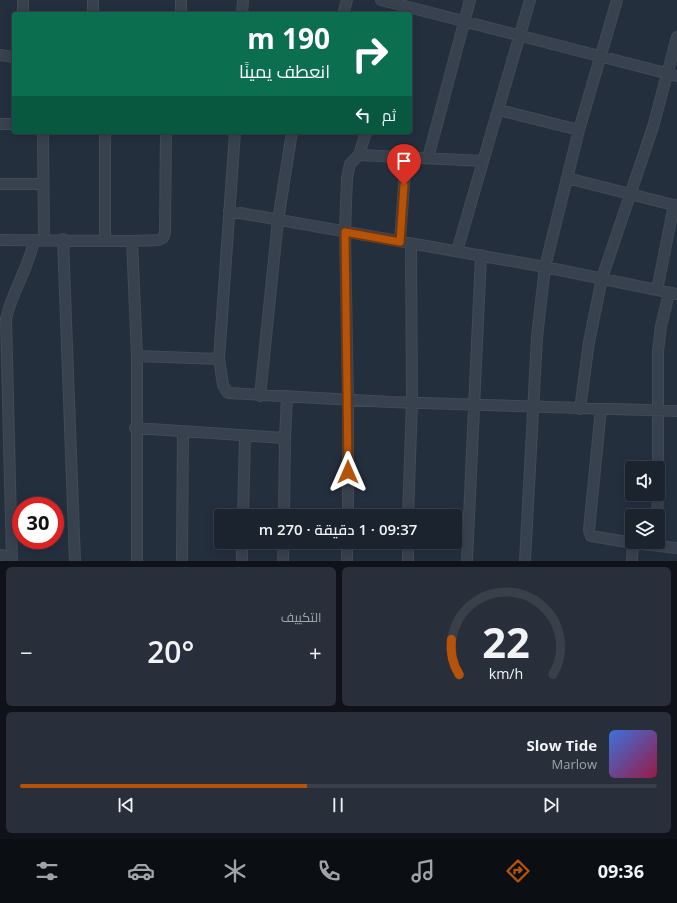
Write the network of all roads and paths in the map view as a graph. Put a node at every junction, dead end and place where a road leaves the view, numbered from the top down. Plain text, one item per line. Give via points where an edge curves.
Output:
1 (23, 0) edge
2 (93, 0) edge
3 (182, 0) edge
4 (243, 0) edge
5 (347, 0) edge
6 (381, 0) edge
7 (470, 0) edge
8 (530, 0) edge
9 (617, 0) edge
10 (404, 7) edge
11 (22, 12) edge
12 (93, 12) edge
13 (181, 12) edge
14 (242, 12) edge
15 (344, 12) edge
16 (464, 22) junction
17 (519, 36) junction
18 (677, 37) edge
19 (0, 55) edge
20 (12, 57) edge
21 (600, 57) junction
22 (672, 75) edge
23 (499, 110) junction
24 (0, 124) edge
25 (12, 124) edge
26 (579, 130) junction
27 (43, 134) edge
28 (105, 134) edge
29 (166, 134) edge
30 (235, 134) edge
31 (292, 134) edge
32 (365, 134) edge
33 (359, 155) junction
34 (406, 157) junction
35 (428, 158) junction
36 (483, 161) junction
37 (567, 178) junction
38 (0, 184) edge
39 (44, 184) junction
40 (630, 193) junction
41 (675, 205) edge
42 (229, 211) junction
43 (278, 220) junction
44 (345, 232) junction
45 (63, 239) junction
46 (0, 240) edge
47 (39, 240) junction
48 (105, 240) junction
49 (132, 241) junction
50 (400, 242) junction
51 (411, 244) junction
52 (457, 251) junction
53 (481, 255) junction
54 (545, 267) junction
55 (602, 278) junction
56 (656, 290) junction
57 (673, 294) edge
58 (3, 329) edge
59 (137, 356) junction
60 (219, 359) junction
61 (260, 396) junction
62 (287, 396) junction
63 (348, 400) junction
64 (412, 402) junction
65 (473, 404) junction
66 (532, 407) junction
67 (580, 409) junction
68 (601, 409) junction
69 (659, 411) junction
70 (677, 411) edge
71 (135, 428) junction
72 (183, 432) junction
73 (245, 436) junction
74 (284, 438) junction
75 (658, 461) edge
76 (243, 509) edge
77 (284, 509) edge
78 (348, 509) edge
79 (408, 509) edge
80 (462, 535) edge
81 (468, 535) junction
82 (625, 542) edge
83 (665, 546) edge
84 (677, 548) edge
85 (242, 549) edge
86 (284, 549) edge
87 (347, 549) edge
88 (408, 549) edge
89 (633, 549) edge
90 (0, 555) edge
91 (12, 559) edge
92 (75, 561) edge
93 (137, 561) edge
94 (182, 561) edge
95 (242, 561) edge
96 (283, 561) edge
97 (347, 561) edge
98 (408, 561) edge
99 (467, 561) edge
100 (525, 561) edge
101 (632, 561) edge

1 - 11 street
2 - 12 street
3 - 13 street
4 - 14 street
5 - 15 street
6 - 10 street
7 - 16 street
8 - 17 street
9 - 21 street
10 - 16 street
16 - 17 street
16 - 35 street
17 - 21 street
17 - 23 street
18 - 22 street
19 - 20 street
21 - 22 street
21 - 26 street
22 - 40 street
23 - 26 street
23 - 36 street
24 - 25 street
26 - 37 street
27 - 39 street
28 - 48 street
29 - 49 street via 165,233 163,238 158,240
30 - 42 street
31 - 43 street
32 - 33 street
33 - 34 street
33 - 44 street via 348,170
34 - 35 street
34 - 50 street
35 - 36 street
36 - 52 street
37 - 40 street
37 - 54 street
38 - 39 street
39 - 47 street
40 - 41 street
40 - 55 street
41 - 56 street
42 - 43 street
42 - 60 street
43 - 44 street
43 - 61 street
44 - 50 street
44 - 63 street
45 - 47 street
45 - 48 street
45 - 92 street
46 - 47 street
47 - 58 street via 8,310
48 - 49 street
49 - 59 street
50 - 51 street
51 - 52 street
51 - 64 street
52 - 53 street
53 - 54 street
53 - 65 street
54 - 55 street
54 - 66 street
55 - 56 street
55 - 67 street
56 - 57 street
57 - 69 street via 659,338
58 - 91 street
59 - 60 street
59 - 71 street
60 - 61 street via 223,385 228,393
61 - 62 street
62 - 63 street
62 - 74 street
63 - 64 street
63 - 78 street
64 - 65 street
64 - 79 street
65 - 66 street
65 - 81 street
66 - 67 street
66 - 100 street
67 - 68 street
68 - 69 street
68 - 82 street via 590,534 595,538
69 - 70 street
69 - 75 street
71 - 72 street
71 - 93 street
72 - 73 street
72 - 94 street
73 - 74 street
73 - 76 street
74 - 77 street
80 - 81 street
81 - 99 street
83 - 84 street
85 - 95 street
86 - 96 street
87 - 97 street
88 - 98 street
89 - 101 street
90 - 91 street

